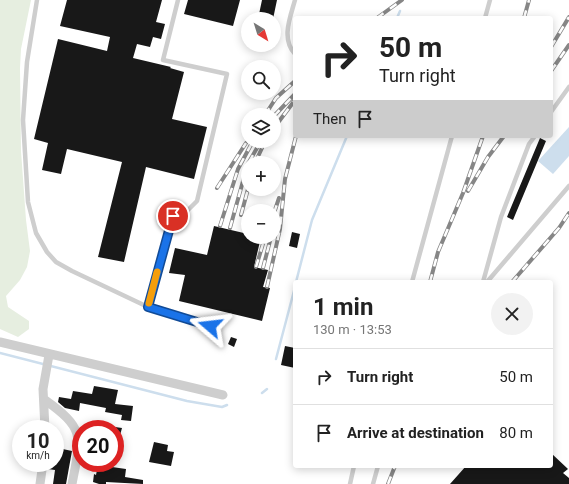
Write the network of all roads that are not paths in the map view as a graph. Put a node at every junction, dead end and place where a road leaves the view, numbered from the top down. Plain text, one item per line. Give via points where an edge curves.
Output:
1 (38, 0) edge
2 (178, 0) edge
3 (295, 0) edge
4 (490, 0) edge
5 (486, 16) edge
6 (293, 50) edge
7 (569, 87) edge
8 (553, 109) edge
9 (451, 138) edge
10 (534, 138) edge
11 (569, 186) edge
12 (413, 280) edge
13 (484, 280) edge
14 (489, 280) edge
15 (148, 307) junction
16 (210, 326) dead end
17 (0, 342) edge
18 (47, 361) junction
19 (223, 395) dead end
20 (45, 400) junction
21 (45, 420) edge
22 (354, 468) edge
23 (378, 468) edge
24 (42, 472) edge
25 (40, 484) edge
26 (72, 484) edge
27 (350, 484) edge
28 (374, 484) edge

1 - 15 lane via 26,70 23,120 28,202 36,233 56,262
2 - 15 lane via 164,60 227,74 197,201 187,212 173,216
3 - 6 lane via 286,34
4 - 5 lane
7 - 8 lane
9 - 12 lane
10 - 13 lane via 501,217
11 - 14 lane
15 - 16 lane
17 - 18 street
18 - 19 street
18 - 20 street via 43,389
20 - 21 street
20 - 26 street via 67,416 78,435
22 - 27 lane
23 - 28 lane
24 - 25 street

